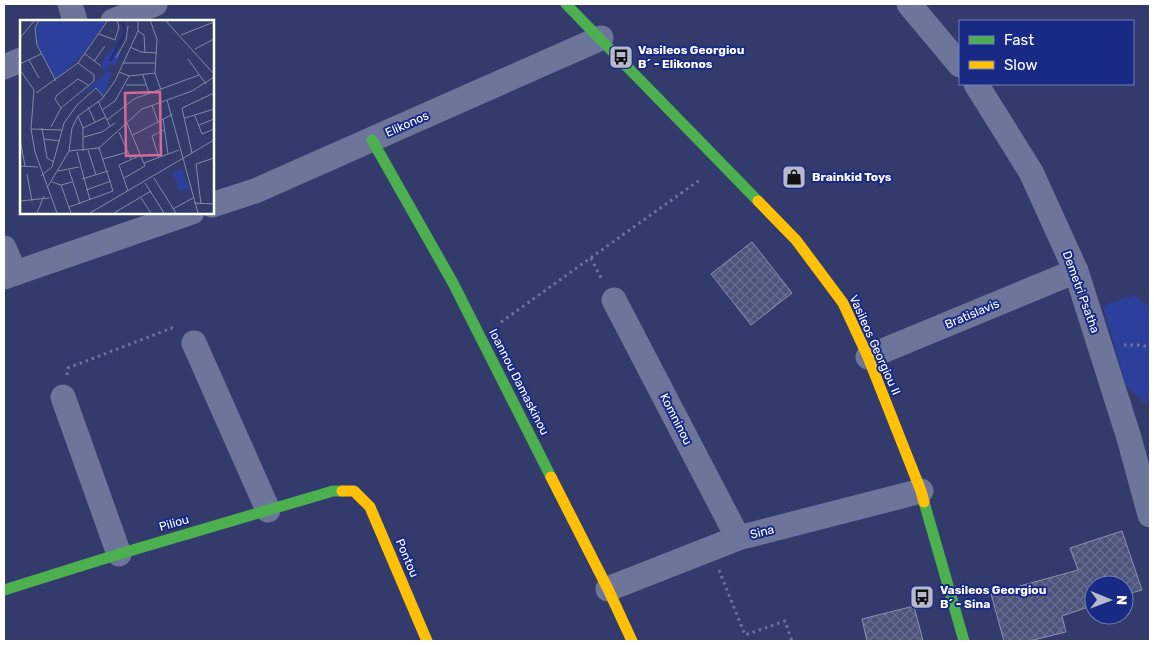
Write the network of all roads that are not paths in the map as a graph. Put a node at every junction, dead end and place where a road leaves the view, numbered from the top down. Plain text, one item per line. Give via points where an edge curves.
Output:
1 (70, 4) edge
2 (155, 4) edge
3 (566, 4) edge
4 (908, 4) edge
5 (75, 20) edge
6 (115, 20) edge
7 (601, 38) junction
8 (20, 60) edge
9 (959, 65) edge
10 (4, 67) edge
11 (977, 85) edge
12 (372, 140) junction
13 (214, 205) edge
14 (186, 214) edge
15 (4, 248) edge
16 (1076, 272) junction
17 (9, 275) edge
18 (614, 300) dead end
19 (194, 343) road end
20 (868, 358) junction
21 (62, 397) road end
22 (1140, 436) edge
23 (354, 491) joint
24 (922, 491) junction
25 (268, 510) junction
26 (1150, 515) edge
27 (738, 538) junction
28 (119, 554) junction
29 (608, 589) junction
30 (4, 590) edge
31 (427, 641) edge
32 (632, 641) edge
33 (964, 641) edge

1 - 5 street
2 - 6 street
3 - 7 street, Vasileos Georgiou II
4 - 9 street
7 - 12 street, Elikonos
7 - 20 street, Vasileos Georgiou II via 796,240 843,303
8 - 10 street
11 - 16 street, Demetri Psatha via 1030,172
12 - 13 street, Elikonos
12 - 29 street, Ioannou Damaskinou via 453,283
14 - 17 street
15 - 17 street
16 - 20 street, Bratislavis
16 - 22 street, Demetri Psatha
18 - 27 street, Komninou
19 - 25 street
20 - 24 street, Vasileos Georgiou II
21 - 28 street
22 - 26 street, Demetri Psatha
23 - 25 street, Piliou via 333,491
23 - 31 street, Pontou via 370,508
24 - 27 street, Sina
24 - 33 street, Vasileos Georgiou II
25 - 28 street, Piliou
27 - 29 street, Sina
28 - 30 street, Piliou
29 - 32 street, Ioannou Damaskinou

